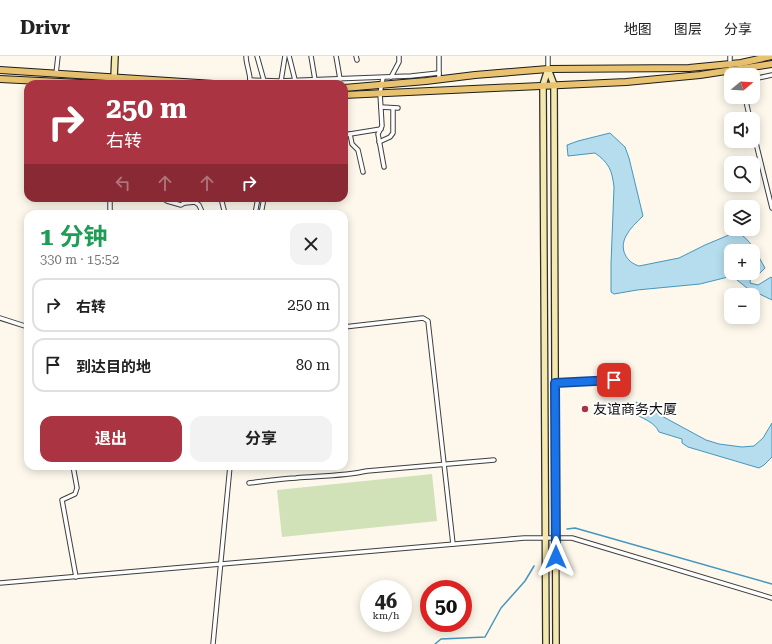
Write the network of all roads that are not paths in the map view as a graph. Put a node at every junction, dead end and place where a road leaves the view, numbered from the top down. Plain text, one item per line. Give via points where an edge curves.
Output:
1 (58, 56) edge
2 (115, 56) edge
3 (118, 56) edge
4 (246, 56) edge
5 (257, 56) edge
6 (285, 56) edge
7 (289, 56) edge
8 (311, 56) edge
9 (336, 56) edge
10 (399, 56) edge
11 (439, 56) edge
12 (548, 56) edge
13 (730, 56) edge
14 (772, 56) edge
15 (772, 64) edge
16 (730, 67) junction
17 (756, 68) edge
18 (548, 69) junction
19 (0, 70) edge
20 (56, 74) junction
21 (772, 75) edge
22 (439, 76) junction
23 (391, 77) junction
24 (383, 78) junction
25 (760, 78) edge
26 (0, 79) edge
27 (340, 79) junction
28 (24, 80) edge
29 (114, 80) edge
30 (250, 80) edge
31 (264, 80) edge
32 (281, 80) edge
33 (295, 80) joint
34 (315, 80) junction
35 (381, 85) junction
36 (542, 85) junction
37 (554, 85) junction
38 (348, 88) edge
39 (380, 93) junction
40 (348, 95) edge
41 (381, 107) junction
42 (393, 108) junction
43 (398, 108) dead end
44 (381, 129) junction
45 (350, 134) joint
46 (380, 142) junction
47 (757, 148) edge
48 (384, 167) dead end
49 (363, 172) dead end
50 (170, 202) edge
51 (195, 202) edge
52 (195, 202) edge
53 (184, 203) joint
54 (772, 208) edge
55 (202, 210) edge
56 (0, 318) edge
57 (24, 326) edge
58 (348, 327) edge
59 (628, 379) dead end
60 (555, 383) junction
61 (494, 460) dead end
62 (444, 465) junction
63 (74, 470) edge
64 (230, 470) edge
65 (249, 483) dead end
66 (546, 538) junction
67 (556, 538) junction
68 (453, 544) junction
69 (220, 564) junction
70 (76, 577) junction
71 (0, 584) edge
72 (772, 598) edge
73 (213, 644) edge
74 (546, 644) edge
75 (556, 644) edge

1 - 20 street
2 - 29 main road
3 - 29 main road
4 - 30 street
5 - 31 street
6 - 32 street
7 - 33 street
8 - 34 street
9 - 27 street
10 - 23 street
11 - 22 street
12 - 18 street
13 - 16 street
14 - 16 main road
15 - 17 main road
16 - 18 main road
16 - 37 main road via 626,82
18 - 22 main road
18 - 36 main road
18 - 37 main road
19 - 20 main road
20 - 29 main road
21 - 25 street
22 - 23 street
22 - 35 main road
23 - 24 street
24 - 27 street
24 - 35 street
26 - 28 main road
27 - 34 street
33 - 34 street
35 - 38 main road
35 - 39 street
36 - 37 main road
36 - 39 main road
36 - 66 main road
37 - 60 main road
39 - 40 main road
39 - 41 street
41 - 42 street
41 - 44 street
42 - 43 street
42 - 46 street via 393,133
44 - 45 street
44 - 46 street via 378,134
45 - 49 street via 352,144 358,150
46 - 48 street
47 - 54 street
50 - 53 street via 181,205
51 - 53 street
52 - 55 street
56 - 57 street
58 - 62 street via 423,318 428,320
59 - 60 street
60 - 67 main road
61 - 62 street
62 - 65 street
62 - 68 street
63 - 70 street via 77,488 75,494 62,500
64 - 69 street
66 - 67 street
66 - 68 street
66 - 74 main road
67 - 72 street via 572,538
67 - 75 main road
68 - 69 street
69 - 70 street
69 - 73 street
70 - 71 street

